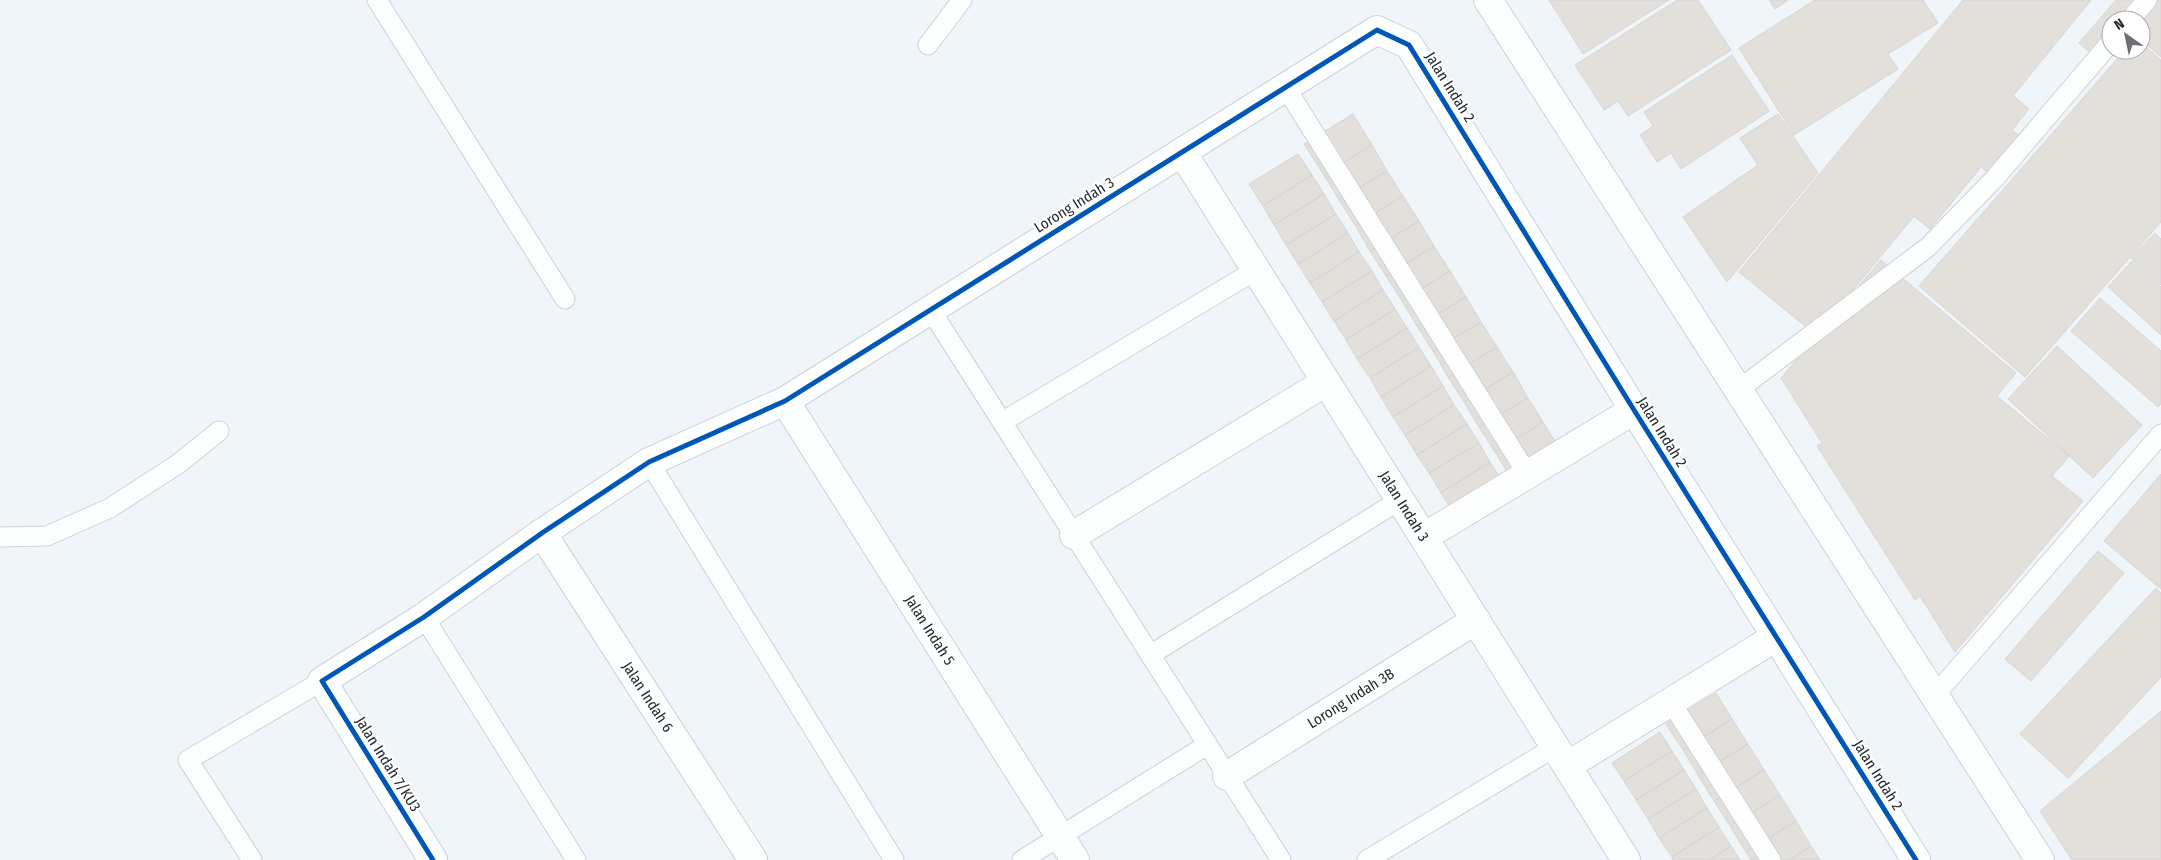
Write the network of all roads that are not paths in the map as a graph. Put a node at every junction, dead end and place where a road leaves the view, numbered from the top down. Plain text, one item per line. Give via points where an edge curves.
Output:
1 (377, 0) edge
2 (962, 0) edge
3 (1490, 0) edge
4 (2147, 0) edge
5 (2138, 10) edge
6 (1377, 30) joint
7 (928, 45) dead end
8 (2101, 54) edge
9 (1286, 88) junction
10 (1182, 152) junction
11 (1256, 270) junction
12 (565, 299) dead end
13 (930, 310) junction
14 (1326, 382) junction
15 (1738, 390) junction
16 (785, 401) junction
17 (1634, 410) junction
18 (1002, 422) junction
19 (219, 431) dead end
20 (2161, 434) edge
21 (649, 462) junction
22 (1528, 476) junction
23 (1400, 500) junction
24 (542, 533) junction
25 (1074, 535) junction
26 (0, 537) edge
27 (1424, 538) junction
28 (424, 617) junction
29 (1476, 620) junction
30 (1776, 637) junction
31 (1150, 655) junction
32 (322, 681) junction
33 (1935, 695) junction
34 (1671, 702) junction
35 (1207, 745) junction
36 (1561, 757) junction
37 (1227, 776) junction
38 (1060, 836) junction
39 (1622, 859) edge
40 (252, 860) edge
41 (433, 860) edge
42 (576, 860) edge
43 (753, 860) edge
44 (894, 860) edge
45 (1022, 860) edge
46 (1075, 860) edge
47 (1281, 860) edge
48 (1367, 860) edge
49 (1771, 860) edge
50 (1916, 860) edge
51 (2040, 860) edge

1 - 12 lane
2 - 7 lane
3 - 15 street
4 - 5 lane
6 - 9 street, Lorong Indah 3
6 - 17 street, Jalan Indah 2 via 1409,45
8 - 15 lane via 1995,178 1928,247
9 - 10 street, Lorong Indah 3
9 - 22 lane
10 - 11 street, Jalan Indah 3
10 - 13 street, Lorong Indah 3
11 - 14 street, Jalan Indah 3
11 - 18 lane
13 - 16 street, Lorong Indah 3
13 - 18 lane
14 - 23 street, Jalan Indah 3
14 - 25 street
15 - 33 street
16 - 21 street, Lorong Indah 3
16 - 38 street, Jalan Indah 5
17 - 22 street
17 - 30 street, Jalan Indah 2
18 - 25 lane
19 - 26 lane via 178,464 110,508 47,536
20 - 33 lane
21 - 24 street, Lorong Indah 3
21 - 44 lane
22 - 27 street
23 - 27 street, Jalan Indah 3
23 - 31 lane
24 - 28 street, Lorong Indah 3
24 - 43 street, Jalan Indah 6
25 - 31 lane
27 - 29 street, Jalan Indah 3
28 - 32 street, Lorong Indah 3
28 - 42 lane
29 - 36 street, Jalan Indah 3
29 - 37 street, Lorong Indah 3B
30 - 34 street
30 - 50 street, Jalan Indah 2
31 - 35 lane
32 - 40 lane via 188,760
32 - 41 street, Jalan Indah 7/KU3
33 - 51 street
34 - 36 street
34 - 49 lane
35 - 37 lane
35 - 38 lane
36 - 39 street, Jalan Indah 3
36 - 48 lane
37 - 47 lane
38 - 45 lane
38 - 46 street, Jalan Indah 5

